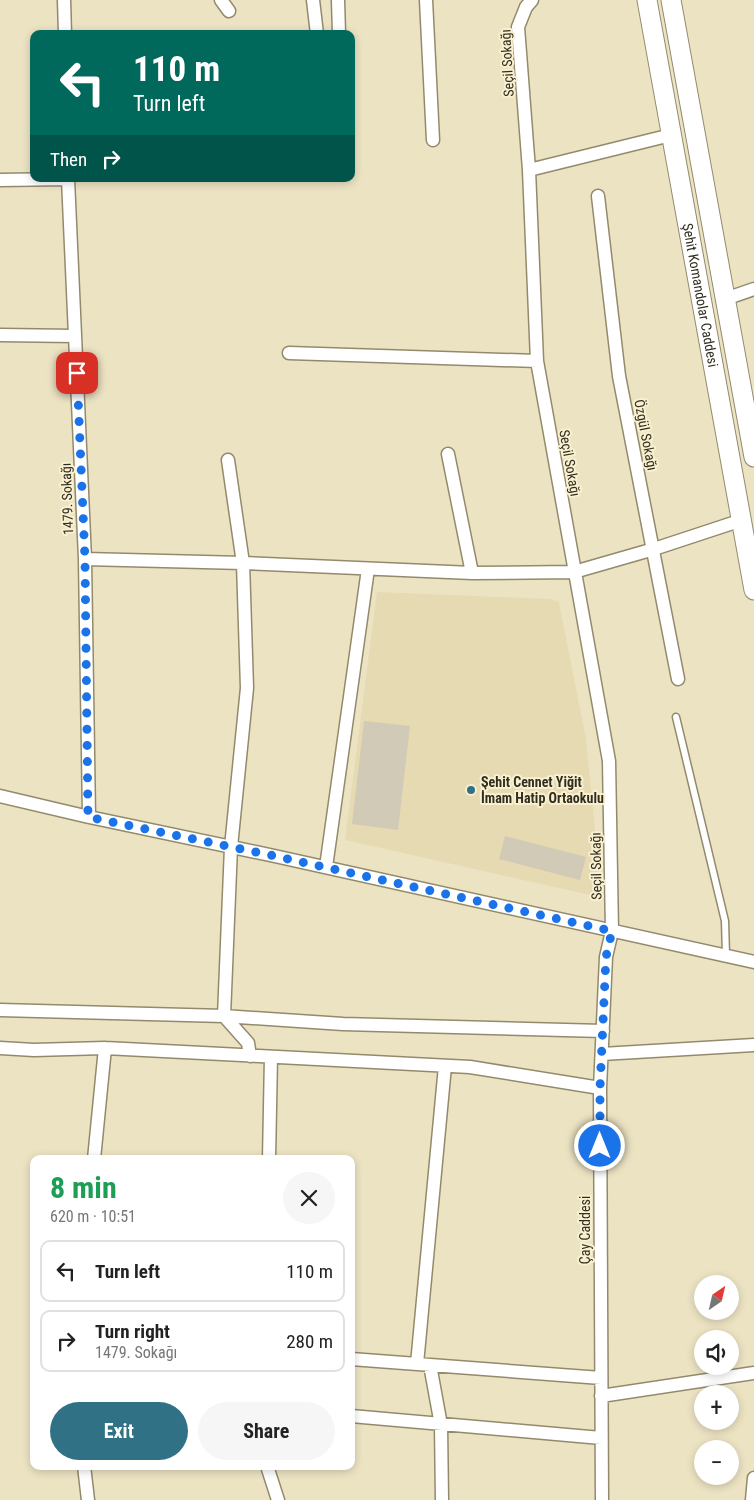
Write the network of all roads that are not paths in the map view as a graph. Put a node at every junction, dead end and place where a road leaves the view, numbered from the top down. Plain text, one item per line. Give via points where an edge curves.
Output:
1 (64, 0) edge
2 (221, 0) edge
3 (313, 0) edge
4 (338, 0) edge
5 (426, 0) edge
6 (532, 0) edge
7 (647, 0) edge
8 (671, 0) edge
9 (229, 11) dead end
10 (65, 30) edge
11 (317, 30) edge
12 (339, 30) edge
13 (671, 135) junction
14 (433, 140) dead end
15 (529, 170) junction
16 (0, 180) edge
17 (30, 180) edge
18 (68, 182) edge
19 (598, 196) dead end
20 (754, 289) edge
21 (725, 299) junction
22 (0, 335) edge
23 (75, 336) junction
24 (289, 353) dead end
25 (537, 361) junction
26 (448, 454) dead end
27 (754, 458) edge
28 (228, 460) dead end
29 (742, 520) junction
30 (654, 550) junction
31 (85, 559) junction
32 (243, 563) junction
33 (368, 569) junction
34 (574, 572) junction
35 (472, 573) junction
36 (754, 590) edge
37 (678, 679) dead end
38 (676, 717) dead end
39 (0, 796) edge
40 (88, 817) junction
41 (231, 847) junction
42 (326, 867) junction
43 (612, 931) junction
44 (726, 955) junction
45 (752, 960) edge
46 (0, 1010) edge
47 (224, 1016) junction
48 (602, 1031) junction
49 (754, 1045) edge
50 (0, 1048) edge
51 (105, 1048) junction
52 (602, 1054) junction
53 (250, 1056) junction
54 (271, 1057) junction
55 (445, 1066) junction
56 (600, 1088) junction
57 (94, 1155) edge
58 (270, 1155) edge
59 (355, 1359) edge
60 (417, 1364) junction
61 (430, 1365) junction
62 (754, 1373) edge
63 (601, 1378) junction
64 (601, 1396) junction
65 (355, 1416) edge
66 (441, 1425) junction
67 (601, 1438) junction
68 (84, 1470) edge
69 (268, 1470) edge
70 (754, 1478) edge
71 (88, 1500) edge
72 (278, 1500) edge
73 (442, 1500) edge
74 (602, 1500) edge
75 (752, 1500) edge

1 - 10 street
2 - 9 street
3 - 11 street
4 - 12 street
5 - 14 street
6 - 15 street, Seçil Sokağı via 518,27
7 - 13 main road, Şehit Komandolar Caddesi
8 - 21 main road, Şehit Komandolar Caddesi
13 - 15 street
13 - 29 main road, Şehit Komandolar Caddesi
15 - 25 street, Seçil Sokağı
16 - 17 street
18 - 23 street, 1479. Sokağı
19 - 30 street, Özgül Sokağı via 619,376
20 - 21 street
21 - 27 main road, Şehit Komandolar Caddesi
22 - 23 street
23 - 31 street, 1479. Sokağı
24 - 25 street
25 - 34 street, Seçil Sokağı
26 - 35 street
28 - 32 street
29 - 30 street
29 - 36 main road, Şehit Komandolar Caddesi
30 - 34 street
30 - 37 street, Özgül Sokağı
31 - 32 street
31 - 40 street, 1479. Sokağı
32 - 33 street
32 - 41 street via 247,688
33 - 35 street
33 - 42 street
34 - 35 street
34 - 43 street, Seçil Sokağı via 609,761
38 - 44 lane via 725,921
39 - 40 street
40 - 41 street
41 - 42 street
41 - 47 street
42 - 43 street
43 - 44 street
43 - 48 street, Çay Caddesi via 606,957
44 - 45 street
46 - 47 street
47 - 48 street via 343,1024
47 - 53 street via 248,1043
48 - 52 street, Çay Caddesi
49 - 52 street
50 - 51 street
51 - 53 street
51 - 57 street
52 - 56 street, Çay Caddesi
53 - 54 street
54 - 55 street
54 - 58 street
55 - 56 street via 470,1067
55 - 60 street
56 - 63 street, Çay Caddesi
59 - 60 street
60 - 61 street
61 - 63 street
61 - 66 street
62 - 64 street
63 - 64 street, Çay Caddesi
64 - 67 street, Çay Caddesi
65 - 66 street
66 - 67 street
66 - 73 street
67 - 74 street, Çay Caddesi
68 - 71 street
69 - 72 street
70 - 75 street

